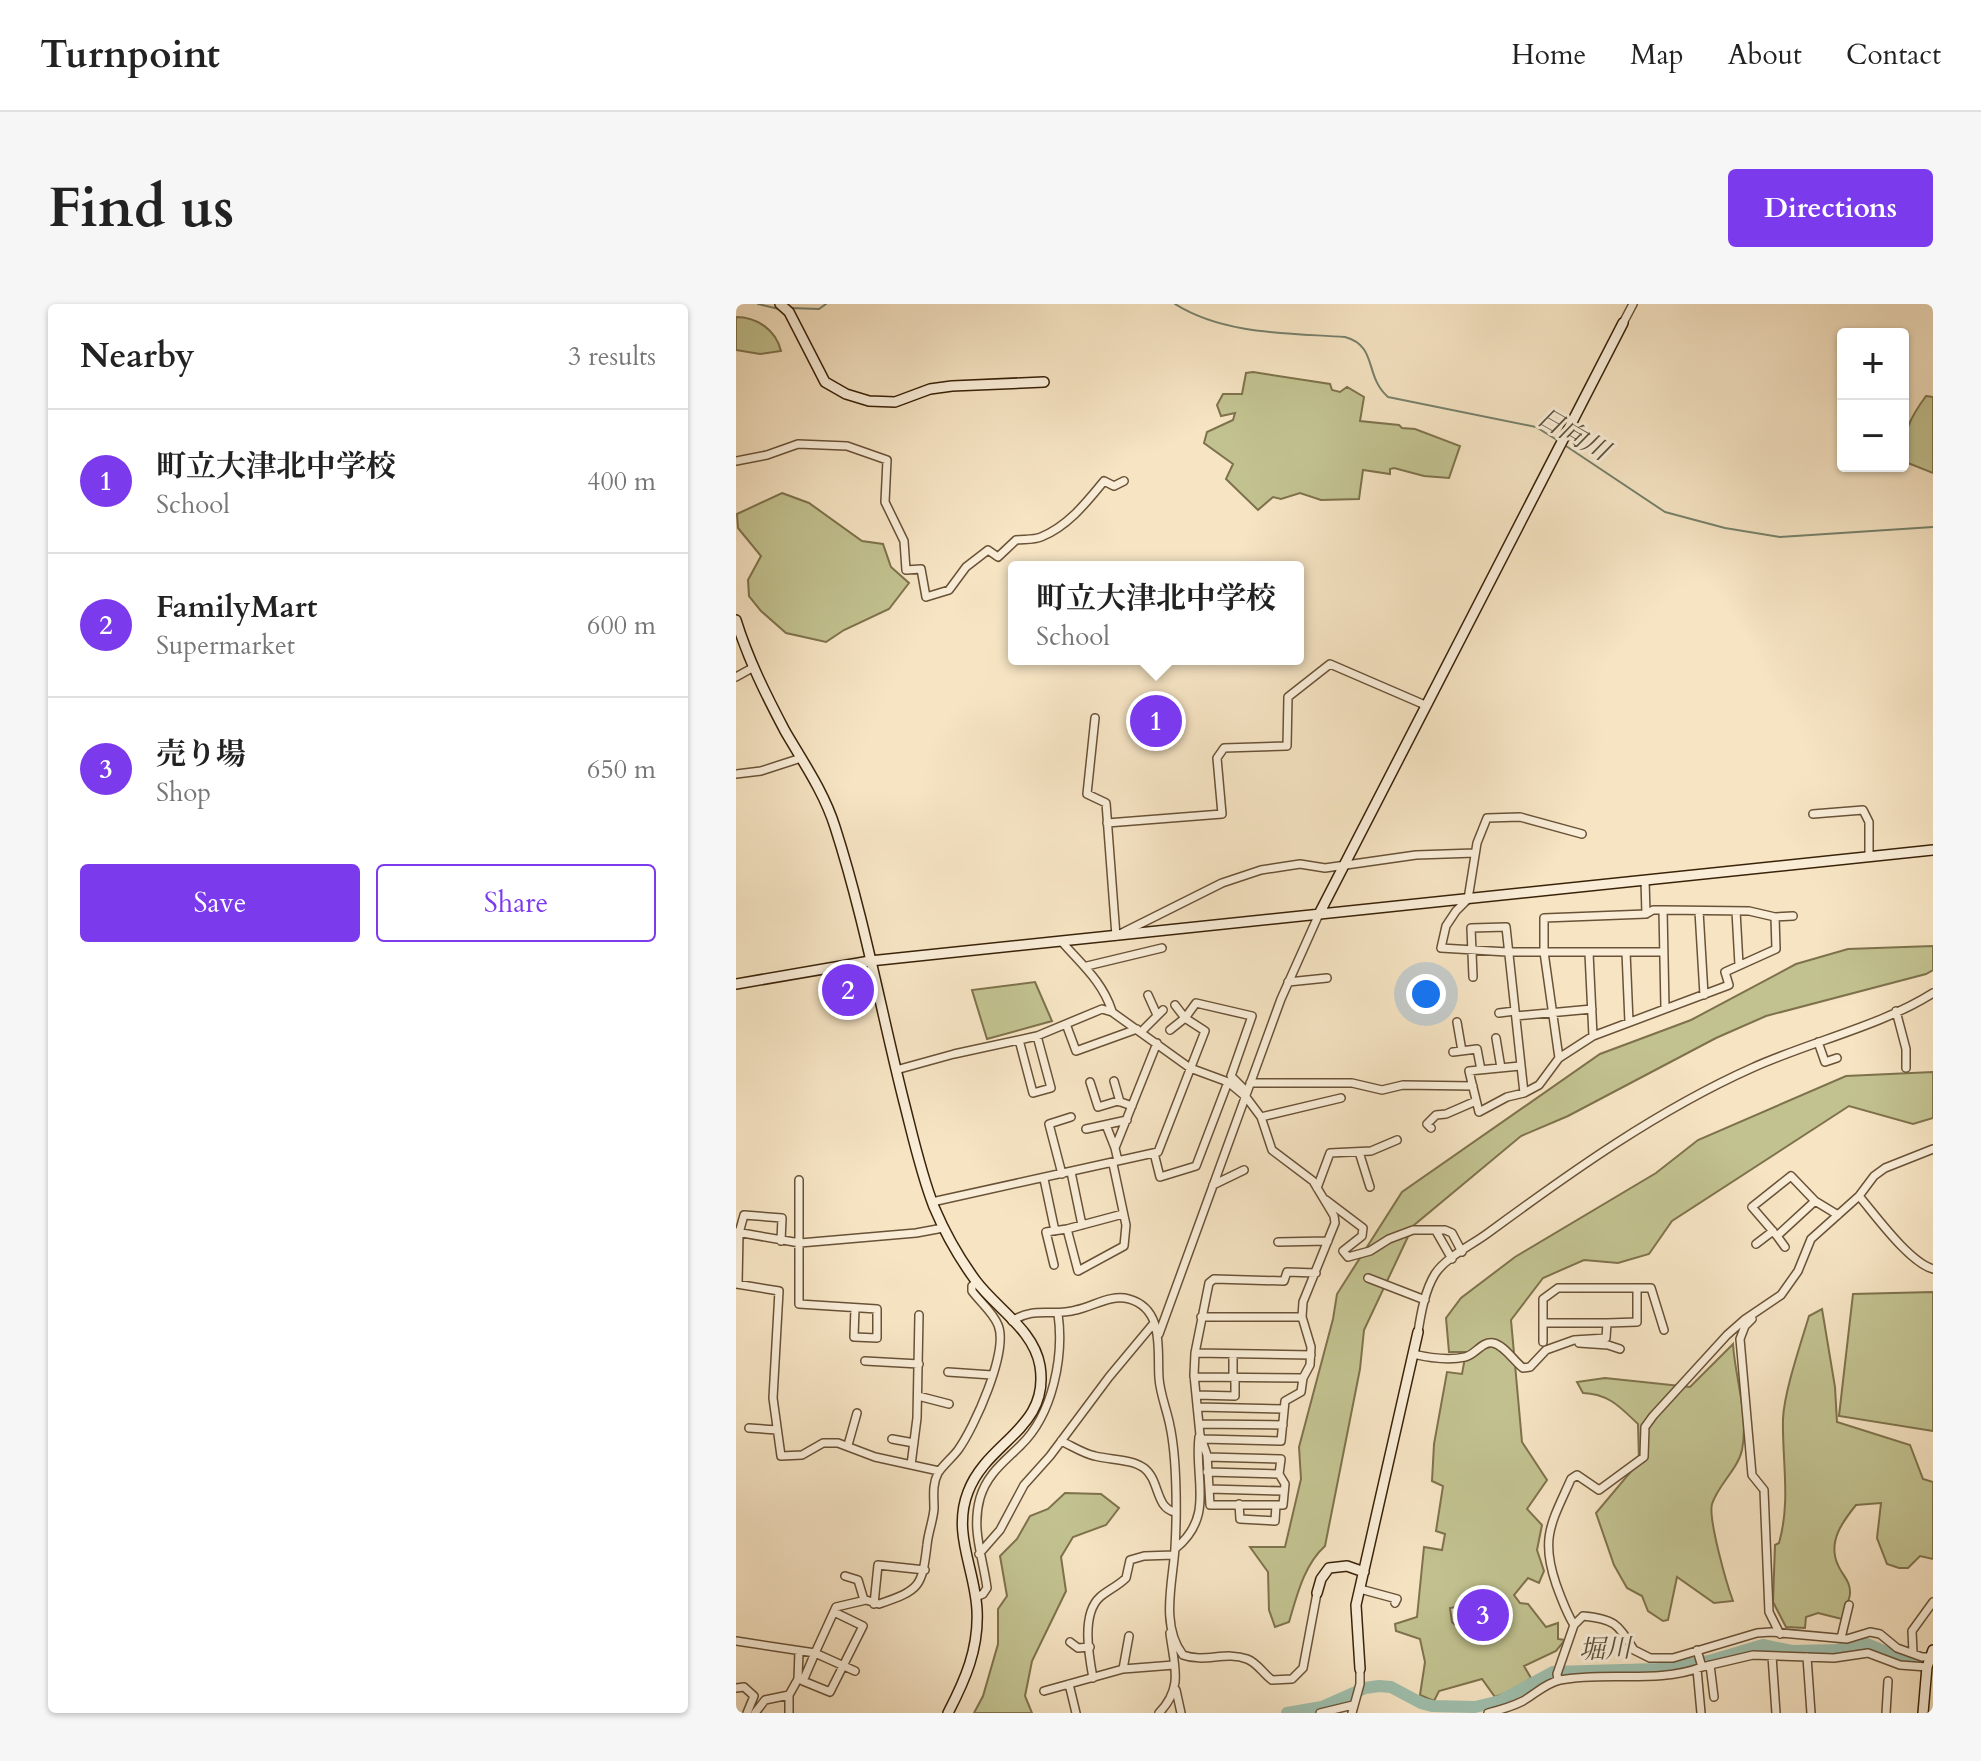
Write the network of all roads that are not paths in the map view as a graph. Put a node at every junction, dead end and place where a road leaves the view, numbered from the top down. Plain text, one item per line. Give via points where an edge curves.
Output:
1 (780, 304) edge
2 (1633, 304) edge
3 (1623, 323) joint
4 (1044, 382) dead end
5 (736, 461) edge
6 (1124, 481) dead end
7 (736, 620) edge
8 (754, 667) junction
9 (736, 677) edge
10 (1425, 705) junction
11 (1095, 718) dead end
12 (801, 758) junction
13 (736, 774) edge
14 (1813, 814) dead end
15 (1107, 823) junction
16 (1582, 834) dead end
17 (1933, 850) edge
18 (1475, 853) junction
19 (1869, 856) junction
20 (1344, 865) junction
21 (1645, 880) junction
22 (1468, 899) junction
23 (1663, 910) junction
24 (1699, 911) junction
25 (1736, 911) junction
26 (1319, 914) junction
27 (1646, 914) junction
28 (1793, 916) dead end
29 (1775, 917) junction
30 (1116, 936) junction
31 (1062, 942) junction
32 (1162, 948) dead end
33 (1472, 950) junction
34 (1507, 952) junction
35 (1544, 952) junction
36 (1626, 952) junction
37 (1663, 952) junction
38 (1589, 953) junction
39 (870, 961) junction
40 (1739, 965) junction
41 (1087, 966) junction
42 (1473, 977) dead end
43 (1327, 978) dead end
44 (1288, 982) junction
45 (736, 984) edge
46 (1933, 993) edge
47 (1148, 995) dead end
48 (1704, 995) junction
49 (1175, 1005) dead end
50 (1665, 1008) junction
51 (1592, 1009) junction
52 (1112, 1011) junction
53 (1896, 1011) junction
54 (1551, 1012) junction
55 (1499, 1013) dead end
56 (1515, 1013) junction
57 (1185, 1018) junction
58 (1457, 1022) dead end
59 (1629, 1022) junction
60 (1066, 1024) junction
61 (1139, 1030) junction
62 (1170, 1030) dead end
63 (1037, 1036) junction
64 (1593, 1036) junction
65 (1496, 1038) dead end
66 (1019, 1040) junction
67 (1818, 1042) junction
68 (1157, 1043) junction
69 (1559, 1058) junction
70 (1837, 1058) dead end
71 (1520, 1066) junction
72 (1190, 1068) junction
73 (1501, 1068) junction
74 (1906, 1068) dead end
75 (896, 1070) junction
76 (1481, 1070) junction
77 (1114, 1081) dead end
78 (1090, 1082) dead end
79 (1228, 1082) junction
80 (1473, 1086) junction
81 (1248, 1091) junction
82 (1524, 1093) junction
83 (1341, 1098) dead end
84 (1476, 1101) junction
85 (1120, 1102) junction
86 (1132, 1106) junction
87 (1071, 1117) dead end
88 (1261, 1117) junction
89 (1127, 1120) junction
90 (1427, 1124) dead end
91 (1106, 1125) junction
92 (1086, 1129) dead end
93 (1397, 1140) dead end
94 (1115, 1148) junction
95 (1933, 1149) edge
96 (1359, 1152) junction
97 (1154, 1153) junction
98 (1116, 1162) junction
99 (1244, 1170) dead end
100 (1067, 1173) junction
101 (1044, 1179) junction
102 (799, 1180) dead end
103 (1213, 1185) junction
104 (1370, 1187) dead end
105 (1317, 1188) junction
106 (1859, 1196) junction
107 (1324, 1199) junction
108 (1815, 1201) junction
109 (932, 1202) junction
110 (1123, 1214) junction
111 (1838, 1215) junction
112 (1082, 1225) junction
113 (943, 1228) junction
114 (1067, 1229) junction
115 (1055, 1231) junction
116 (1436, 1231) junction
117 (737, 1232) edge
118 (1775, 1234) junction
119 (781, 1241) junction
120 (1328, 1241) junction
121 (1278, 1242) dead end
122 (800, 1243) junction
123 (1756, 1244) dead end
124 (1785, 1247) dead end
125 (1462, 1252) junction
126 (1452, 1259) junction
127 (1054, 1265) dead end
128 (1933, 1269) edge
129 (1316, 1273) junction
130 (1368, 1278) dead end
131 (976, 1282) junction
132 (737, 1284) edge
133 (1637, 1288) junction
134 (779, 1291) junction
135 (799, 1292) junction
136 (1425, 1300) junction
137 (855, 1308) junction
138 (1762, 1309) junction
139 (1058, 1314) junction
140 (919, 1315) dead end
141 (1201, 1317) junction
142 (1302, 1317) junction
143 (1012, 1321) junction
144 (1154, 1323) junction
145 (1543, 1323) junction
146 (1607, 1323) junction
147 (1664, 1330) dead end
148 (1418, 1332) joint
149 (1159, 1335) junction
150 (1543, 1342) dead end
151 (1562, 1344) junction
152 (1620, 1349) dead end
153 (1195, 1353) junction
154 (1233, 1354) junction
155 (1413, 1354) junction
156 (1311, 1355) junction
157 (865, 1361) dead end
158 (919, 1364) junction
159 (948, 1372) dead end
160 (992, 1375) junction
161 (1194, 1377) junction
162 (1234, 1378) junction
163 (1303, 1378) junction
164 (1196, 1395) junction
165 (918, 1396) junction
166 (949, 1404) dead end
167 (1197, 1407) junction
168 (1284, 1409) junction
169 (857, 1413) dead end
170 (1199, 1424) junction
171 (1283, 1425) junction
172 (749, 1428) dead end
173 (777, 1430) junction
174 (1201, 1437) junction
175 (892, 1439) dead end
176 (1061, 1441) junction
177 (914, 1443) junction
178 (848, 1445) junction
179 (1207, 1457) junction
180 (911, 1465) junction
181 (939, 1471) junction
182 (1207, 1472) junction
183 (1279, 1474) junction
184 (1209, 1489) junction
185 (1284, 1491) junction
186 (1239, 1504) junction
187 (1276, 1505) junction
188 (1175, 1512) junction
189 (1175, 1552) junction
190 (979, 1554) junction
191 (925, 1570) junction
192 (1364, 1572) junction
193 (845, 1576) dead end
194 (1360, 1589) junction
195 (1317, 1593) joint
196 (976, 1597) junction
197 (864, 1600) junction
198 (1933, 1602) edge
199 (1395, 1603) dead end
200 (874, 1604) junction
201 (1849, 1605) dead end
202 (834, 1612) junction
203 (1170, 1617) junction
204 (1574, 1625) junction
205 (1780, 1634) junction
206 (1129, 1636) dead end
207 (1841, 1638) junction
208 (736, 1641) edge
209 (1070, 1642) dead end
210 (1090, 1647) junction
211 (1697, 1650) junction
212 (799, 1651) junction
213 (1913, 1652) junction
214 (815, 1653) junction
215 (1772, 1656) junction
216 (1931, 1656) edge
217 (1807, 1657) junction
218 (844, 1665) junction
219 (1174, 1665) junction
220 (1703, 1667) junction
221 (1123, 1669) junction
222 (1360, 1669) joint
223 (855, 1671) dead end
224 (1093, 1678) junction
225 (1175, 1680) junction
226 (1558, 1680) junction
227 (1888, 1681) dead end
228 (1069, 1684) junction
229 (1929, 1685) edge
230 (736, 1688) edge
231 (1044, 1691) dead end
232 (789, 1695) junction
233 (1714, 1697) dead end
234 (1929, 1700) edge
235 (1352, 1709) edge
236 (1510, 1710) edge
237 (747, 1713) edge
238 (755, 1713) edge
239 (789, 1713) edge
240 (948, 1713) edge
241 (1076, 1713) edge
242 (1159, 1713) edge
243 (1181, 1713) edge
244 (1320, 1713) edge
245 (1488, 1713) edge
246 (1701, 1713) edge
247 (1776, 1713) edge
248 (1811, 1713) edge
249 (1886, 1713) edge
250 (1923, 1713) edge

1 - 4 street via 825,382 869,401 895,402 952,386
2 - 3 street
3 - 10 street
5 - 6 street via 798,444 847,446 887,460 886,508 904,541 906,570 921,569 926,597 949,590 988,550 998,557 1016,540 1038,539 1063,525 1104,481 1114,486
7 - 8 street
8 - 9 street
8 - 12 street
10 - 15 street via 1330,664 1288,697 1287,746 1224,748 1217,758 1222,814
10 - 20 street
11 - 15 street via 1087,794 1106,803
12 - 13 street
12 - 39 street via 830,811
14 - 19 street via 1863,810 1869,822
15 - 30 street
16 - 18 street via 1520,817 1490,817
17 - 19 street
18 - 20 street
18 - 22 street
19 - 21 street
20 - 26 street
20 - 30 street via 1261,870 1222,883
21 - 22 street
21 - 27 street
22 - 26 street
22 - 33 street via 1446,926 1441,948
23 - 24 street
23 - 27 street
23 - 37 street
24 - 25 street
24 - 48 street
25 - 29 street
25 - 40 street
26 - 30 street
26 - 44 street
27 - 35 street via 1544,918
28 - 29 street
29 - 40 street via 1776,949
30 - 31 street
31 - 39 street
31 - 41 street
32 - 41 street
33 - 34 street
33 - 34 street via 1471,928 1506,927
33 - 42 street
34 - 35 street
34 - 56 street
35 - 38 street
35 - 54 street
36 - 37 street
36 - 38 street
36 - 59 street
37 - 50 street
38 - 51 street
39 - 45 street
39 - 75 street
40 - 48 street via 1725,972 1729,985
41 - 52 street
43 - 44 street
44 - 81 street
46 - 53 street
47 - 61 street via 1160,1012
48 - 50 street
49 - 57 street
50 - 59 street
51 - 54 street
51 - 64 street
52 - 60 street via 1102,1009
52 - 61 street
53 - 67 street
53 - 74 street
54 - 56 street
54 - 69 street
55 - 56 street
56 - 71 street
57 - 62 street
57 - 72 street via 1205,1031
57 - 81 street via 1196,1003 1252,1016 1231,1076
58 - 76 street via 1457,1051 1477,1049
59 - 64 street
60 - 61 street via 1076,1051
60 - 63 street
61 - 68 street
63 - 66 street
63 - 66 street via 1051,1088 1033,1093
64 - 69 street
65 - 73 street
66 - 75 street
67 - 70 street via 1825,1062
67 - 125 street via 1755,1066 1681,1105
68 - 72 street
68 - 86 street
69 - 82 street via 1539,1085
71 - 73 street
71 - 82 street
72 - 79 street
72 - 97 street
73 - 76 street
75 - 109 street
76 - 80 street via 1469,1071
77 - 85 street
78 - 85 street via 1098,1107
79 - 81 street
79 - 97 street via 1196,1166 1160,1177
80 - 81 street via 1403,1085 1382,1090 1352,1083
80 - 84 street
81 - 88 street
81 - 103 street
82 - 84 street via 1479,1112
83 - 88 street
84 - 90 street via 1436,1115
85 - 86 street
86 - 89 street
87 - 100 street via 1049,1124
88 - 105 street via 1272,1150
89 - 91 street
89 - 94 street
91 - 92 street
91 - 94 street
93 - 96 street
94 - 98 street
95 - 106 street via 1885,1168
96 - 104 street
96 - 105 street via 1330,1153
97 - 98 street
98 - 100 street
98 - 110 street
99 - 103 street
100 - 101 street
100 - 112 street
101 - 109 street
101 - 115 street
102 - 122 street
103 - 149 street
105 - 107 street
106 - 111 street
106 - 128 street via 1909,1251
107 - 116 street via 1363,1228 1362,1236 1343,1251 1348,1257 1413,1230
107 - 120 street via 1335,1223
108 - 111 street
108 - 118 street
108 - 118 street via 1791,1176 1752,1207
109 - 113 street
110 - 112 street
110 - 114 street via 1124,1246 1078,1271
111 - 138 street via 1811,1239 1781,1295
112 - 114 street
113 - 122 street
113 - 131 street
114 - 115 street
115 - 127 street via 1046,1232
116 - 125 street via 1452,1233
116 - 126 street
117 - 119 street
117 - 119 street via 744,1215 782,1218
117 - 132 street
118 - 123 street
118 - 124 street
119 - 122 street
120 - 121 street
120 - 129 street
122 - 135 street
125 - 126 street
126 - 136 street via 1436,1271
129 - 141 street via 1287,1272 1284,1281 1214,1279
129 - 142 street
130 - 136 street
131 - 143 street
131 - 160 street via 972,1291 999,1327
132 - 134 street
133 - 145 street via 1558,1288 1543,1299
133 - 146 street via 1637,1322
133 - 147 street via 1651,1288
134 - 135 street
134 - 173 street via 773,1398
135 - 137 street via 799,1304
136 - 148 street
137 - 137 street via 877,1309 877,1338 854,1337
138 - 204 street via 1727,1335 1653,1416 1645,1427 1644,1457 1599,1490 1577,1475 1571,1479 1547,1544
138 - 205 street via 1740,1339 1752,1475 1764,1490 1769,1612
139 - 143 street via 1030,1312
139 - 144 street via 1122,1298 1142,1306
139 - 190 street via 1061,1331 1048,1398 1036,1426 998,1465 981,1494
140 - 158 street
141 - 142 street
141 - 153 street
142 - 156 street
143 - 196 street via 1037,1356 1040,1391 1029,1419 992,1453 968,1493 962,1536
144 - 149 street
144 - 176 street
145 - 146 street
145 - 150 street
146 - 151 street via 1606,1338
148 - 155 street
149 - 188 street via 1159,1381 1170,1425
151 - 152 street
151 - 155 street via 1523,1368 1491,1342 1468,1357
153 - 154 street
153 - 161 street
154 - 156 street
154 - 162 street
155 - 192 street
156 - 163 street
157 - 158 street
158 - 165 street
159 - 160 street
160 - 181 street via 970,1429
161 - 162 street
161 - 164 street
162 - 163 street
162 - 164 street via 1235,1396
163 - 168 street via 1301,1392 1285,1401
164 - 167 street
165 - 166 street
165 - 177 street
167 - 168 street
167 - 170 street
168 - 171 street
169 - 178 street
170 - 171 street
170 - 174 street
171 - 174 street via 1281,1441
172 - 173 street
173 - 178 street via 781,1456 786,1458 823,1443
174 - 179 street
174 - 189 street via 1199,1515
175 - 177 street
176 - 188 street via 1091,1456 1142,1467 1158,1485 1165,1507
176 - 190 street via 1024,1485 1000,1530
177 - 180 street
178 - 180 street
179 - 182 street
179 - 183 street via 1281,1459
180 - 181 street
181 - 191 street
182 - 183 street
182 - 184 street
183 - 185 street
184 - 185 street
184 - 186 street via 1210,1505
185 - 187 street via 1283,1505
186 - 187 street
186 - 187 street via 1240,1519 1275,1521
188 - 189 street
189 - 203 street
189 - 210 street via 1130,1560 1126,1578 1097,1599
190 - 196 street via 987,1588
191 - 200 street via 916,1587
191 - 200 street via 878,1565
192 - 194 street
192 - 195 street via 1347,1566 1329,1568
193 - 197 street via 858,1580
194 - 199 street via 1397,1599
194 - 222 street
195 - 203 street via 1303,1668 1292,1679 1272,1680 1243,1658 1183,1655
196 - 240 street via 973,1655
197 - 200 street
197 - 202 street
198 - 213 street via 1912,1631
201 - 207 street
202 - 214 street
202 - 218 street via 863,1626
203 - 219 street
204 - 211 street via 1583,1616 1615,1624 1634,1650 1650,1658
204 - 226 street
205 - 207 street
205 - 211 street via 1757,1633
206 - 221 street
207 - 213 street via 1870,1632
208 - 212 street
209 - 210 street
210 - 224 street
211 - 220 street
212 - 214 street
212 - 232 street via 798,1679
213 - 216 street
214 - 218 street
214 - 218 street via 803,1681 830,1692
215 - 217 street
215 - 220 street
215 - 247 street
216 - 217 street via 1900,1665 1868,1653
216 - 229 street
217 - 248 street
218 - 223 street
219 - 221 street
219 - 225 street
220 - 226 street via 1668,1675
220 - 233 street
220 - 246 street
221 - 224 street
222 - 235 street
224 - 228 street
225 - 242 street via 1172,1698
225 - 243 street
226 - 236 street
227 - 249 street
228 - 231 street
228 - 241 street
229 - 234 street
230 - 237 street via 744,1687 754,1696
232 - 238 street via 765,1700
232 - 239 street
234 - 250 street
235 - 244 street
236 - 245 street

